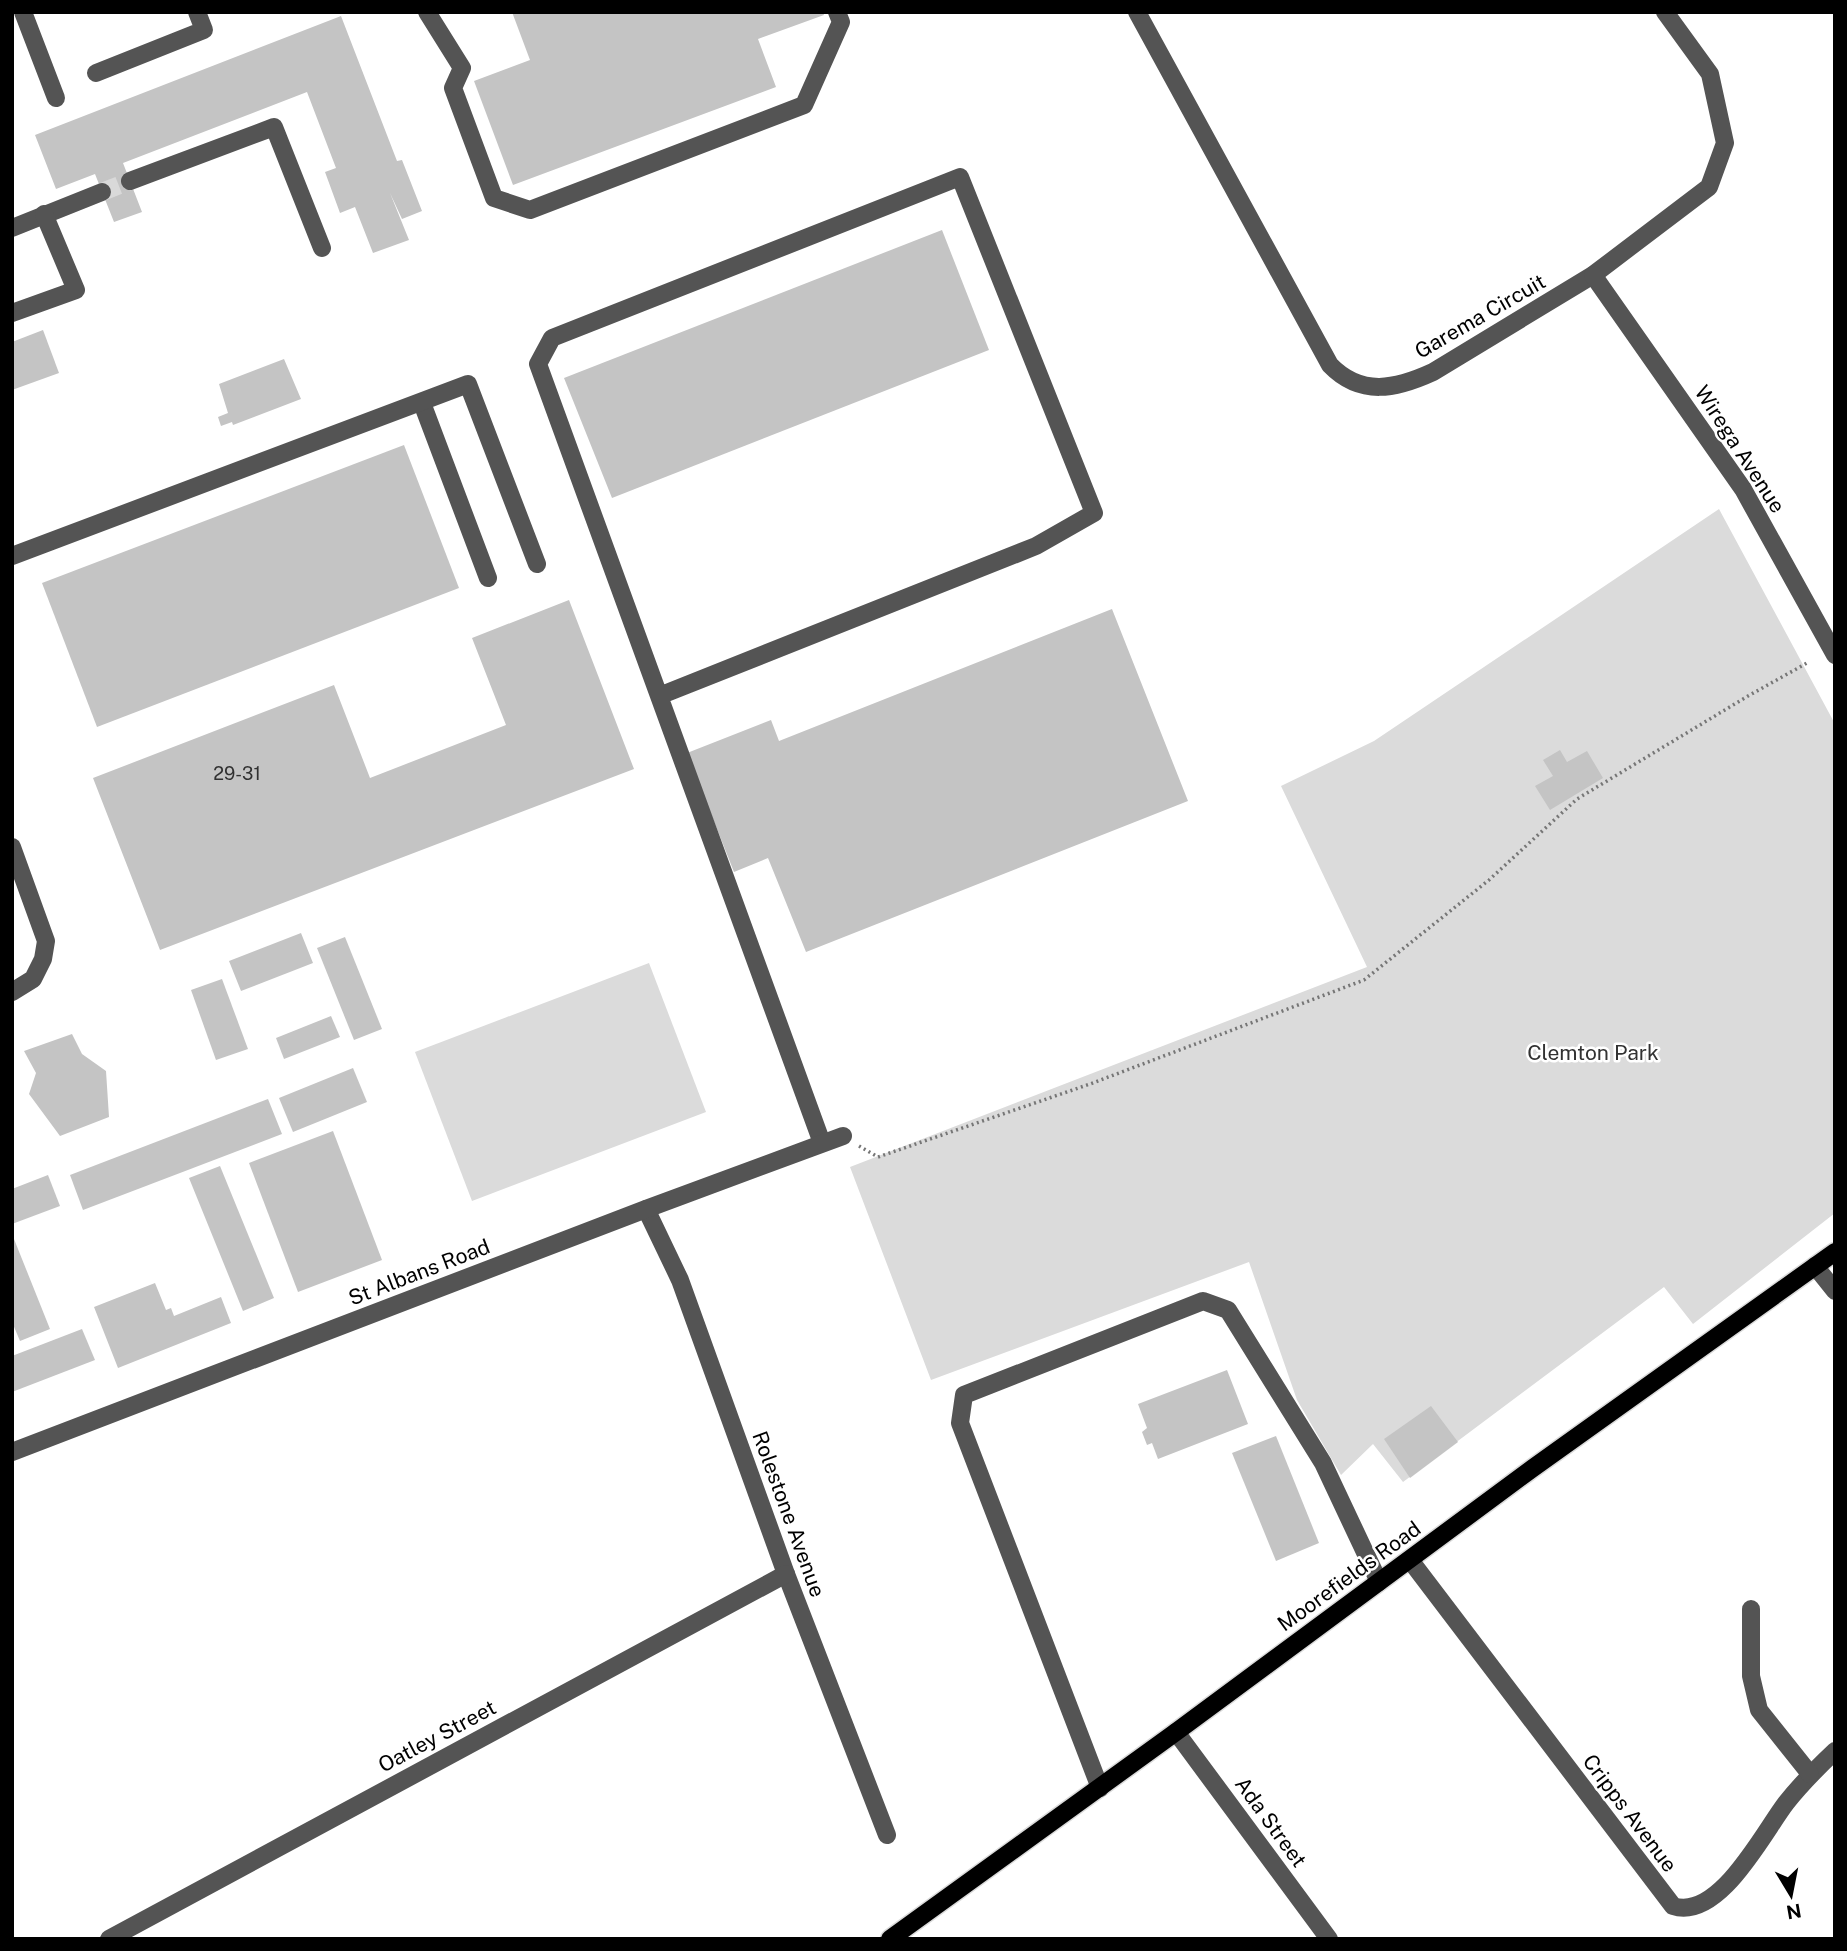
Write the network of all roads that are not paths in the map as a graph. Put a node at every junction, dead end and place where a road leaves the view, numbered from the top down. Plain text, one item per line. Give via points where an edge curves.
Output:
1 (23, 12) edge
2 (197, 12) edge
3 (427, 12) edge
4 (837, 12) edge
5 (1137, 12) edge
6 (1665, 12) edge
7 (96, 73) dead end
8 (56, 99) dead end
9 (130, 181) tunnel mouth
10 (102, 192) tunnel mouth
11 (44, 214) junction
12 (12, 228) edge
13 (323, 248) dead end
14 (1594, 275) junction
15 (12, 313) edge
16 (422, 403) junction
17 (12, 556) edge
18 (537, 564) dead end
19 (488, 578) dead end
20 (1835, 655) edge
21 (659, 696) junction
22 (12, 847) edge
23 (12, 992) edge
24 (843, 1136) road end
25 (822, 1143) junction
26 (646, 1209) junction
27 (1835, 1252) edge
28 (1815, 1266) junction
29 (1835, 1291) edge
30 (12, 1452) edge
31 (1410, 1560) junction
32 (786, 1574) junction
33 (1379, 1582) junction
34 (1751, 1609) dead end
35 (1176, 1732) junction
36 (1835, 1751) edge
37 (1810, 1774) junction
38 (1100, 1788) junction
39 (887, 1835) dead end
40 (109, 1939) edge
41 (890, 1939) edge
42 (1329, 1939) edge

1 - 8 street
2 - 7 street via 204,30
3 - 4 street via 462,68 453,88 494,198 530,210 804,105 841,22
5 - 14 street, Garema Circuit via 1330,365 1341,376 1370,387 1410,382
6 - 14 street, Garema Circuit via 1710,74 1725,143 1709,187
9 - 13 street via 274,127
10 - 11 street
11 - 12 street
11 - 15 street via 76,290
14 - 20 street, Wirega Avenue via 1743,489
16 - 17 street
16 - 18 street via 468,384
16 - 19 street
21 - 21 street via 1036,546 1094,513 960,177 552,338 538,364
21 - 25 street
22 - 23 street via 46,941 33,979
24 - 25 street, St Albans Road
25 - 26 street, St Albans Road
26 - 30 street, St Albans Road
26 - 32 street, Rolestone Avenue via 680,1280
27 - 28 main road, Moorefields Road
28 - 29 street
28 - 31 main road, Moorefields Road
31 - 33 main road, Moorefields Road
31 - 37 street, Cripps Avenue via 1673,1906 1694,1907 1721,1890
32 - 39 street, Rolestone Avenue
32 - 40 street, Oatley Street
33 - 35 main road, Moorefields Road
33 - 38 street via 1323,1463 1228,1310 1203,1301 964,1395 960,1423
34 - 37 street via 1751,1676 1759,1710
35 - 38 main road, Moorefields Road
35 - 42 street, Ada Street
36 - 37 street, Cripps Avenue
38 - 41 main road, Moorefields Road

